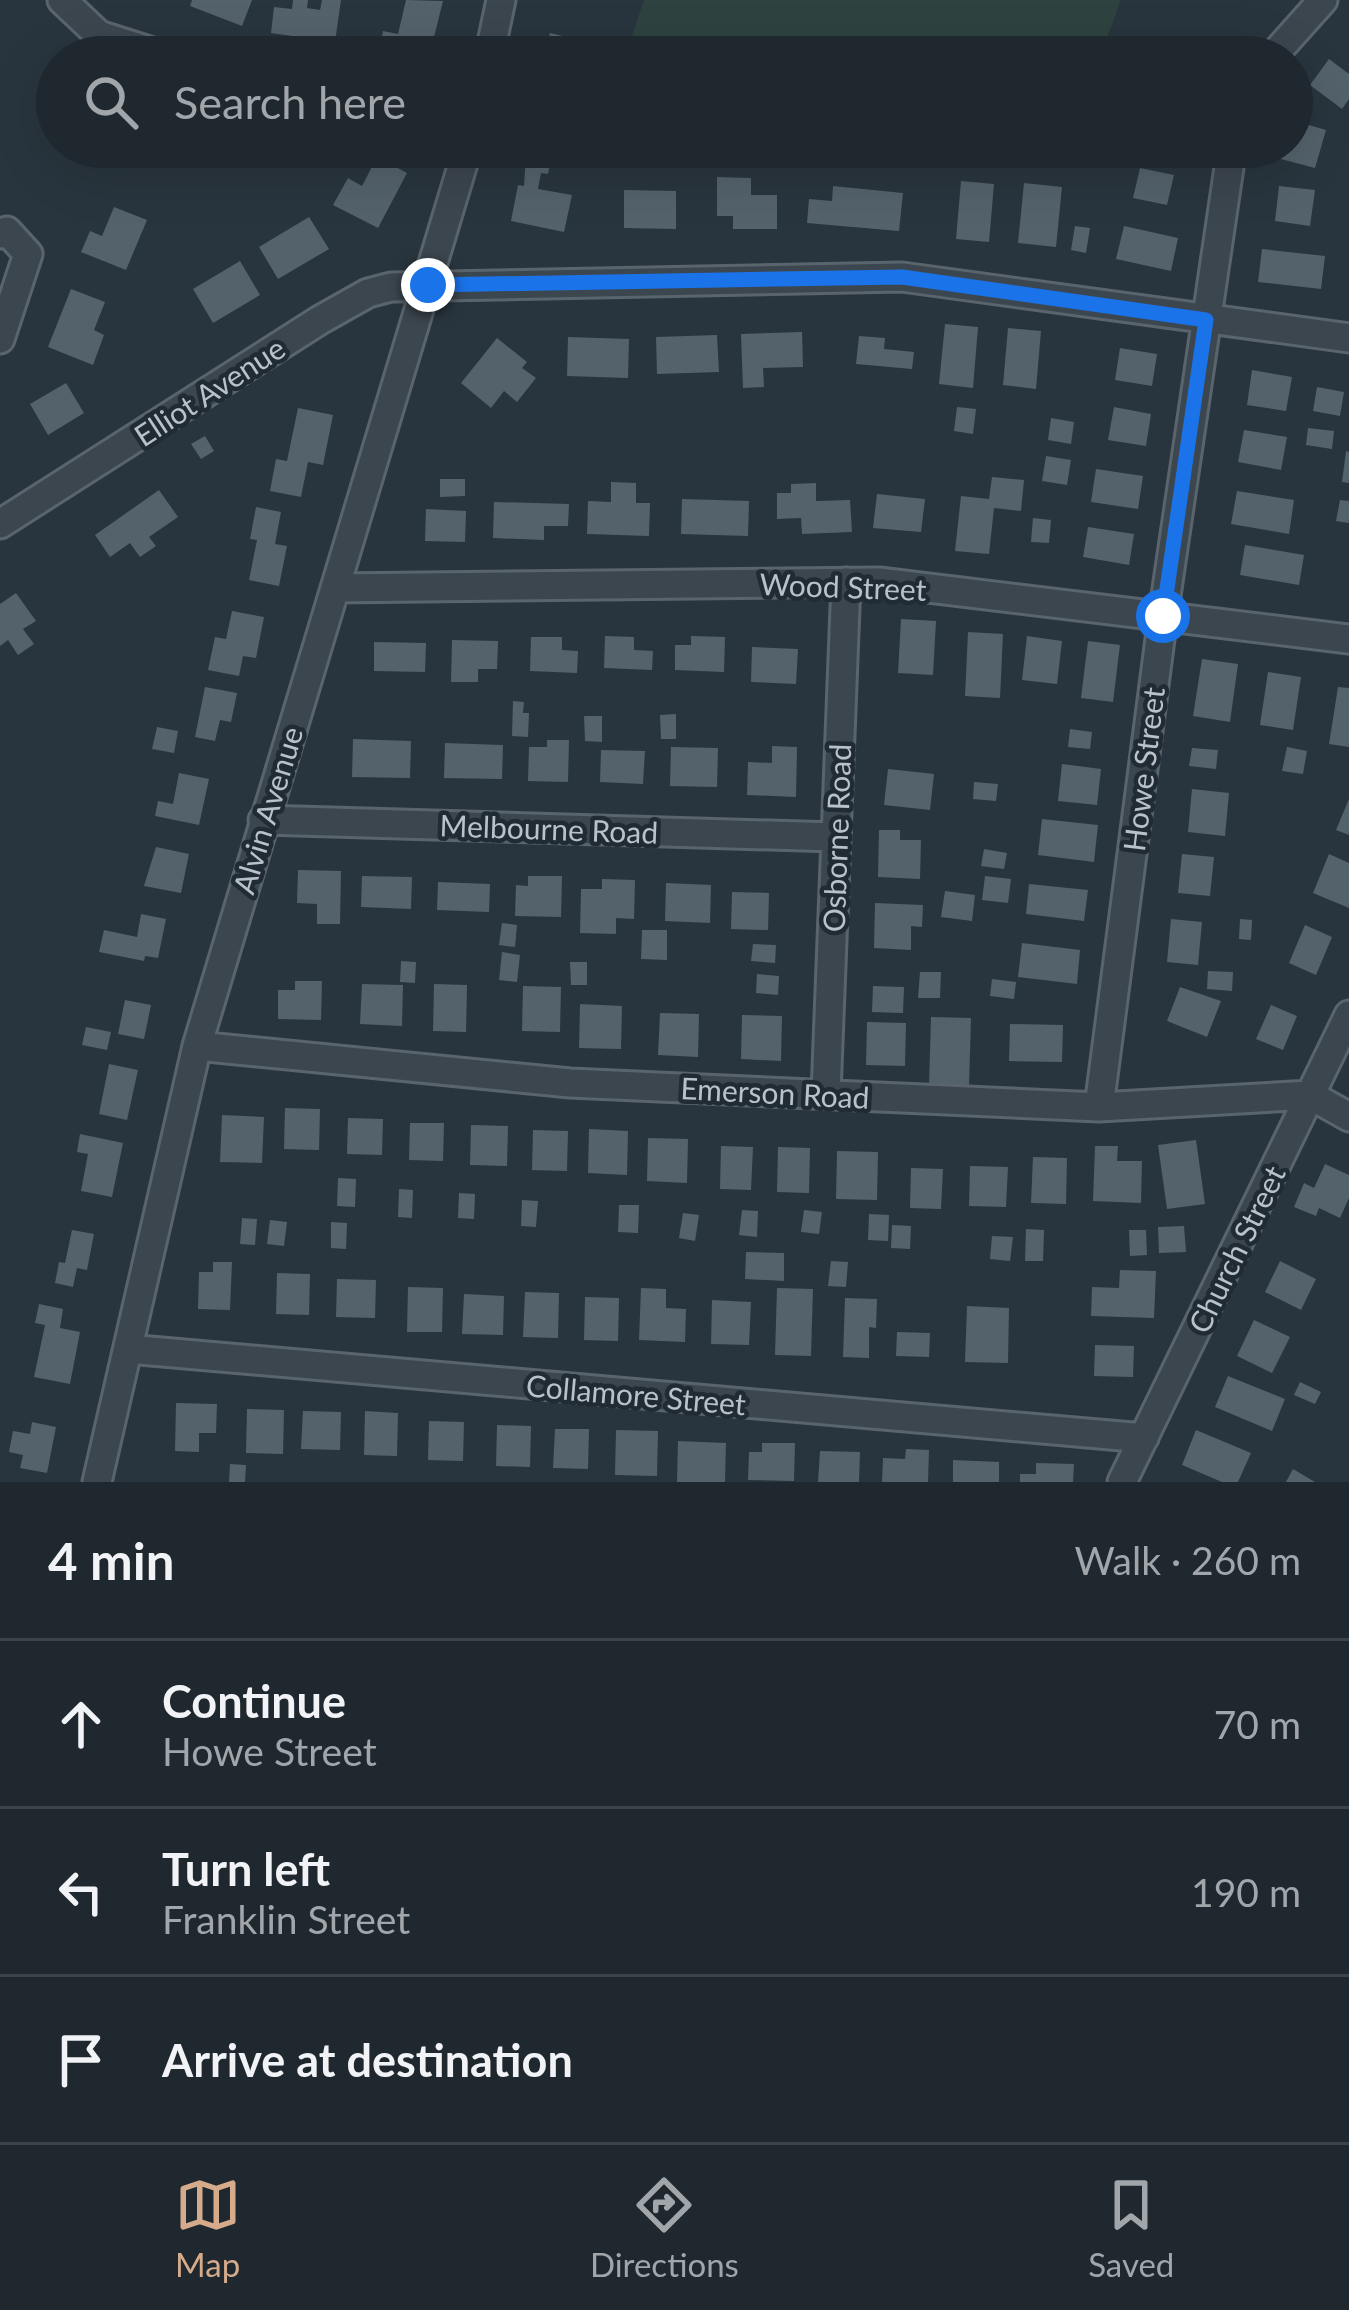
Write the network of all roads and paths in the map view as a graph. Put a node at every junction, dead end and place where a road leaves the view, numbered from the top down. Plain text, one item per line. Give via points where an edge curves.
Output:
1 (501, 0) edge
2 (1323, 0) edge
3 (68, 7) edge
4 (102, 36) edge
5 (493, 36) edge
6 (1291, 36) edge
7 (462, 168) edge
8 (1229, 168) edge
9 (0, 234) edge
10 (428, 285) junction
11 (1206, 320) junction
12 (1349, 338) edge
13 (0, 339) edge
14 (0, 524) edge
15 (847, 582) junction
16 (335, 588) junction
17 (1163, 616) junction
18 (1349, 639) edge
19 (263, 820) junction
20 (835, 836) junction
21 (1349, 1015) edge
22 (196, 1046) junction
23 (826, 1094) junction
24 (1310, 1095) junction
25 (1099, 1107) junction
26 (1349, 1117) edge
27 (128, 1349) junction
28 (1144, 1438) junction
29 (97, 1482) edge
30 (1122, 1482) edge

1 - 5 street
2 - 6 street
3 - 4 street
7 - 10 street, Alvin Avenue
8 - 11 street, Howe Street
9 - 13 street via 7,231 28,254
10 - 11 street, Elliot Avenue via 902,277
10 - 14 street, Elliot Avenue via 368,293
10 - 16 street, Alvin Avenue
11 - 12 street, Elliot Avenue
11 - 17 street, Howe Street
15 - 16 street, Wood Street
15 - 17 street, Wood Street
15 - 20 street, Osborne Road
16 - 19 street, Alvin Avenue
17 - 18 street, Wood Street
17 - 25 street, Howe Street
19 - 20 street, Melbourne Road
19 - 22 street, Alvin Avenue
20 - 23 street, Osborne Road
21 - 24 street, Church Street
22 - 23 street, Emerson Road via 570,1083
22 - 27 street, Alvin Avenue
23 - 25 street, Emerson Road
24 - 25 street, Emerson Road
24 - 26 street
24 - 28 street, Church Street
27 - 28 street, Collamore Street
27 - 29 street, Alvin Avenue
28 - 30 street, Church Street

